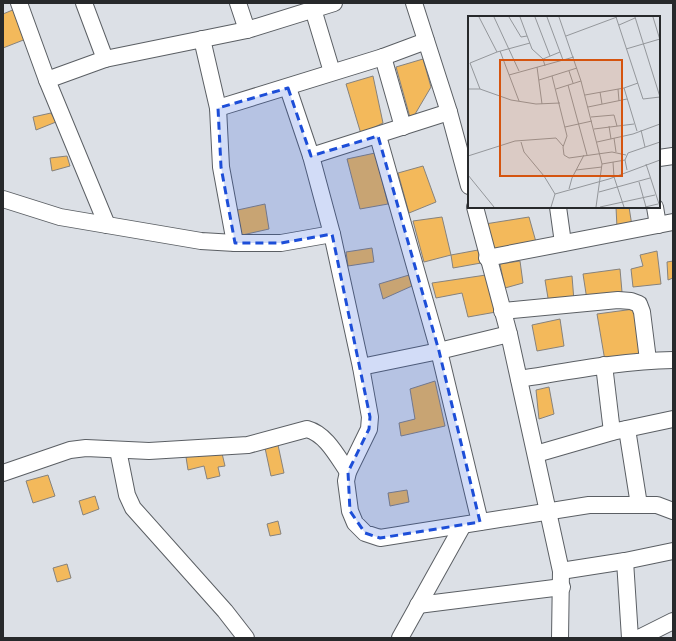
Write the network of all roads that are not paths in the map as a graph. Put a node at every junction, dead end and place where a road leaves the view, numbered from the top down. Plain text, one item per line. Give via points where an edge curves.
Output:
1 (19, 3) edge
2 (84, 3) edge
3 (238, 3) edge
4 (334, 3) edge
5 (414, 3) edge
6 (314, 9) junction
7 (247, 30) junction
8 (202, 39) junction
9 (426, 40) junction
10 (383, 57) junction
11 (105, 60) junction
12 (332, 72) junction
13 (47, 80) junction
14 (288, 88) junction
15 (218, 108) junction
16 (449, 112) junction
17 (403, 128) junction
18 (378, 136) junction
19 (311, 156) junction
20 (673, 156) edge
21 (660, 158) edge
22 (468, 182) edge
23 (3, 199) edge
24 (474, 208) edge
25 (558, 208) edge
26 (656, 208) edge
27 (665, 223) edge
28 (106, 224) junction
29 (332, 234) junction
30 (235, 243) junction
31 (563, 243) junction
32 (488, 258) junction
33 (502, 311) junction
34 (509, 334) junction
35 (439, 351) junction
36 (648, 360) junction
37 (673, 360) edge
38 (604, 365) junction
39 (361, 367) junction
40 (519, 379) junction
41 (673, 419) edge
42 (627, 428) junction
43 (612, 432) junction
44 (118, 450) junction
45 (536, 454) junction
46 (348, 472) junction
47 (3, 473) edge
48 (639, 505) junction
49 (549, 511) junction
50 (673, 511) edge
51 (480, 522) junction
52 (463, 525) junction
53 (673, 552) edge
54 (625, 561) junction
55 (561, 571) junction
56 (562, 587) junction
57 (418, 605) junction
58 (673, 621) edge
59 (246, 638) edge
60 (400, 638) edge
61 (560, 638) edge
62 (630, 638) edge
63 (639, 638) edge

1 - 13 street
2 - 11 street
3 - 7 street
4 - 6 street
5 - 9 street
6 - 7 street
6 - 12 street
7 - 8 street
8 - 11 street
8 - 15 street
9 - 10 street
9 - 16 street
10 - 12 street
10 - 17 street
11 - 13 street
12 - 14 street
13 - 28 street
14 - 15 street
14 - 19 street
15 - 30 street via 221,167
16 - 17 street
16 - 22 street
17 - 18 street
18 - 19 street
18 - 35 street
19 - 29 street
20 - 21 street
23 - 28 street via 60,217
24 - 32 street
25 - 31 street
26 - 27 street
27 - 31 street
28 - 30 street via 201,241
29 - 30 street via 281,243
29 - 39 street
31 - 32 street
32 - 33 street
33 - 34 street
33 - 36 street via 618,300 632,301 639,304 642,312
34 - 35 street
34 - 40 street
35 - 39 street
35 - 51 street
36 - 37 street
36 - 38 street
38 - 40 street
38 - 43 street
39 - 46 street via 370,416 369,429
40 - 45 street
41 - 42 street
42 - 43 street
42 - 48 street
43 - 45 street
44 - 46 street via 148,452 248,445 307,429 316,431 323,437
44 - 47 street via 70,450
44 - 59 street via 127,495 133,508
45 - 49 street
46 - 52 street via 346,481 350,512 355,523 365,533 380,538
48 - 49 street via 589,505
48 - 50 street via 657,505
49 - 51 street
49 - 55 street
51 - 52 street
52 - 57 street
53 - 54 street
54 - 55 street
54 - 62 street
55 - 56 street
56 - 57 street
56 - 61 street
57 - 60 street
58 - 63 street

